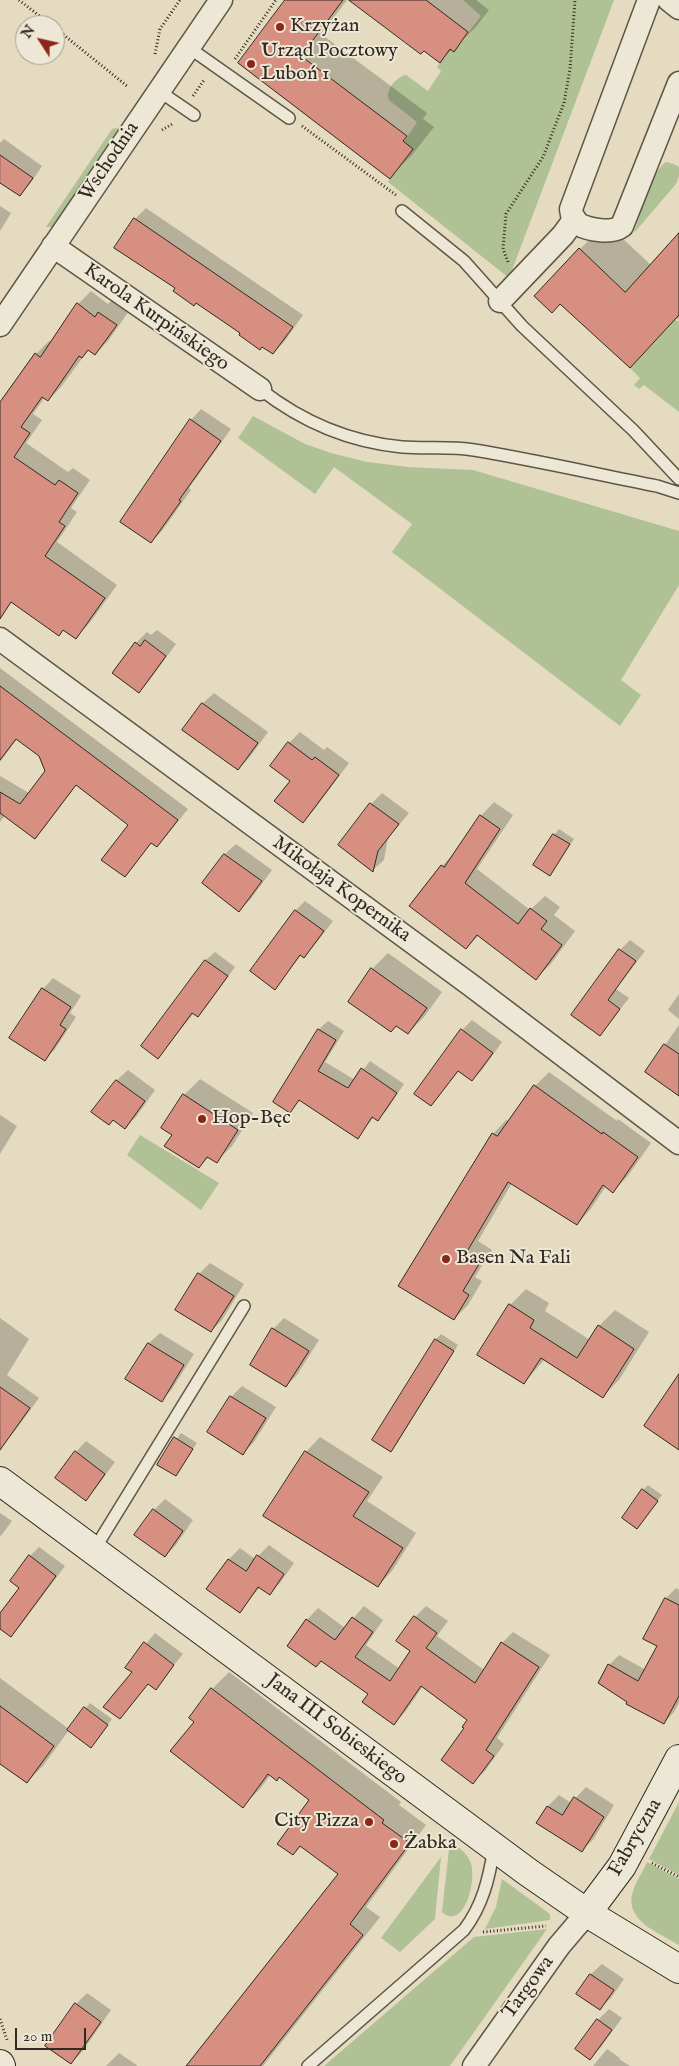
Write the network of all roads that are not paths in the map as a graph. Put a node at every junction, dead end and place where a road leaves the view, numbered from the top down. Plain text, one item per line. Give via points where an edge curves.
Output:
1 (221, 0) edge
2 (650, 0) edge
3 (670, 0) edge
4 (679, 8) edge
5 (188, 47) junction
6 (679, 83) edge
7 (159, 91) junction
8 (194, 115) dead end
9 (289, 118) dead end
10 (402, 211) dead end
11 (574, 220) junction
12 (53, 246) junction
13 (500, 301) junction
14 (0, 325) edge
15 (260, 389) joint
16 (679, 479) edge
17 (679, 493) edge
18 (0, 639) edge
19 (679, 1143) edge
20 (244, 1306) dead end
21 (0, 1481) edge
22 (94, 1550) junction
23 (679, 1759) edge
24 (494, 1848) junction
25 (587, 1912) junction
26 (679, 1969) edge
27 (308, 2066) edge
28 (474, 2066) edge

1 - 5 street, Wschodnia
2 - 11 street via 571,208
3 - 4 street
5 - 7 street, Wschodnia
5 - 9 lane
6 - 11 street via 622,226 611,231 582,226
7 - 8 lane
7 - 12 street, Wschodnia
10 - 13 lane via 464,261
11 - 13 street via 563,236
12 - 14 street, Wschodnia
12 - 15 street, Karola Kurpińskiego
13 - 16 lane
15 - 17 lane via 307,420 364,440 400,446 471,449
18 - 19 street, Mikołaja Kopernika via 472,986
20 - 22 lane
21 - 22 street, Jana III Sobieskiego
22 - 24 street, Jana III Sobieskiego
23 - 25 street, Fabryczna via 622,1866
24 - 25 street, Jana III Sobieskiego
24 - 27 lane via 482,1901 460,1934
25 - 26 street, Jana III Sobieskiego
25 - 28 street, Targowa

